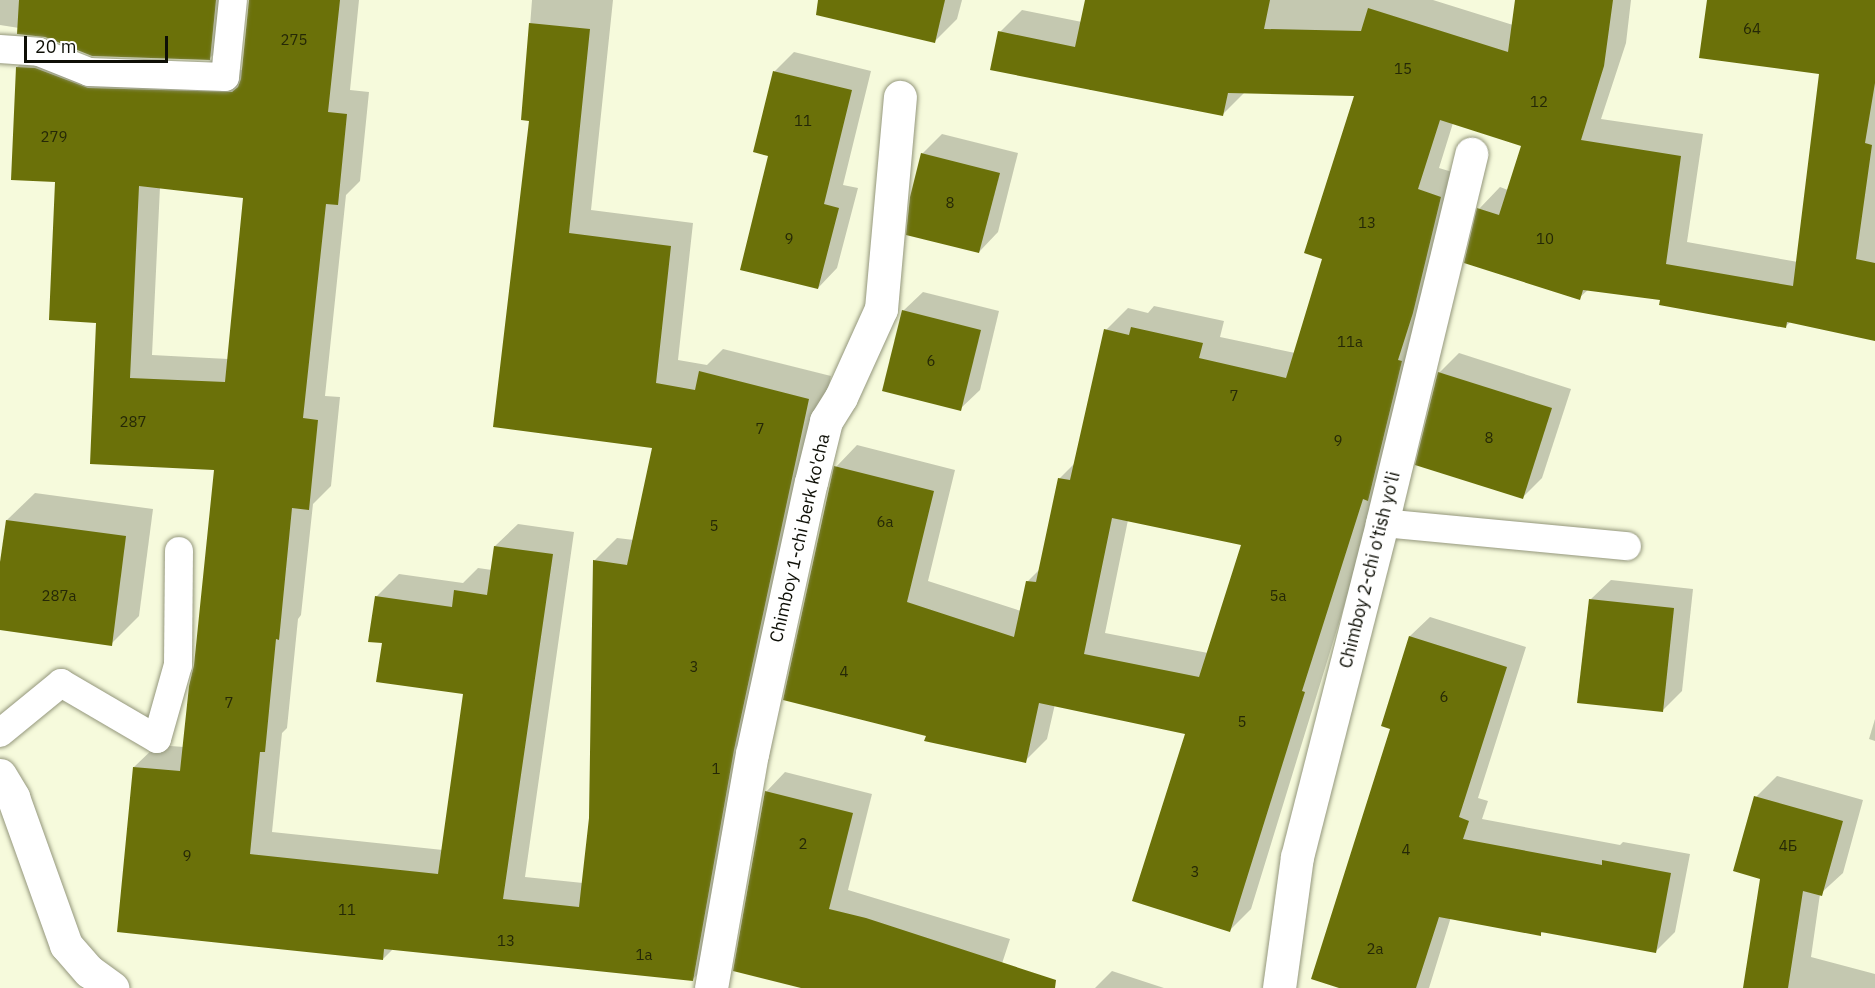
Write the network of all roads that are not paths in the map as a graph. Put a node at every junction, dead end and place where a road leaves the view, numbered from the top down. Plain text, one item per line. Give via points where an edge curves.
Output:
1 (233, 0) edge
2 (0, 49) edge
3 (900, 97) dead end
4 (1471, 154) dead end
5 (1383, 523) junction
6 (1627, 546) dead end
7 (179, 551) dead end
8 (0, 733) edge
9 (0, 775) edge
10 (112, 988) edge
11 (711, 988) edge
12 (1279, 988) edge

1 - 2 lane via 225,77 89,72 39,52
3 - 11 street, Chimboy 1-chi berk ko'cha via 881,309 826,421 810,482 752,754
4 - 5 street, Chimboy 2-chi o'tish yo'li
5 - 6 lane
5 - 12 street, Chimboy 2-chi o'tish yo'li via 1297,857
7 - 8 lane via 178,665 157,739 61,683
9 - 10 street via 13,797 66,945 89,971

